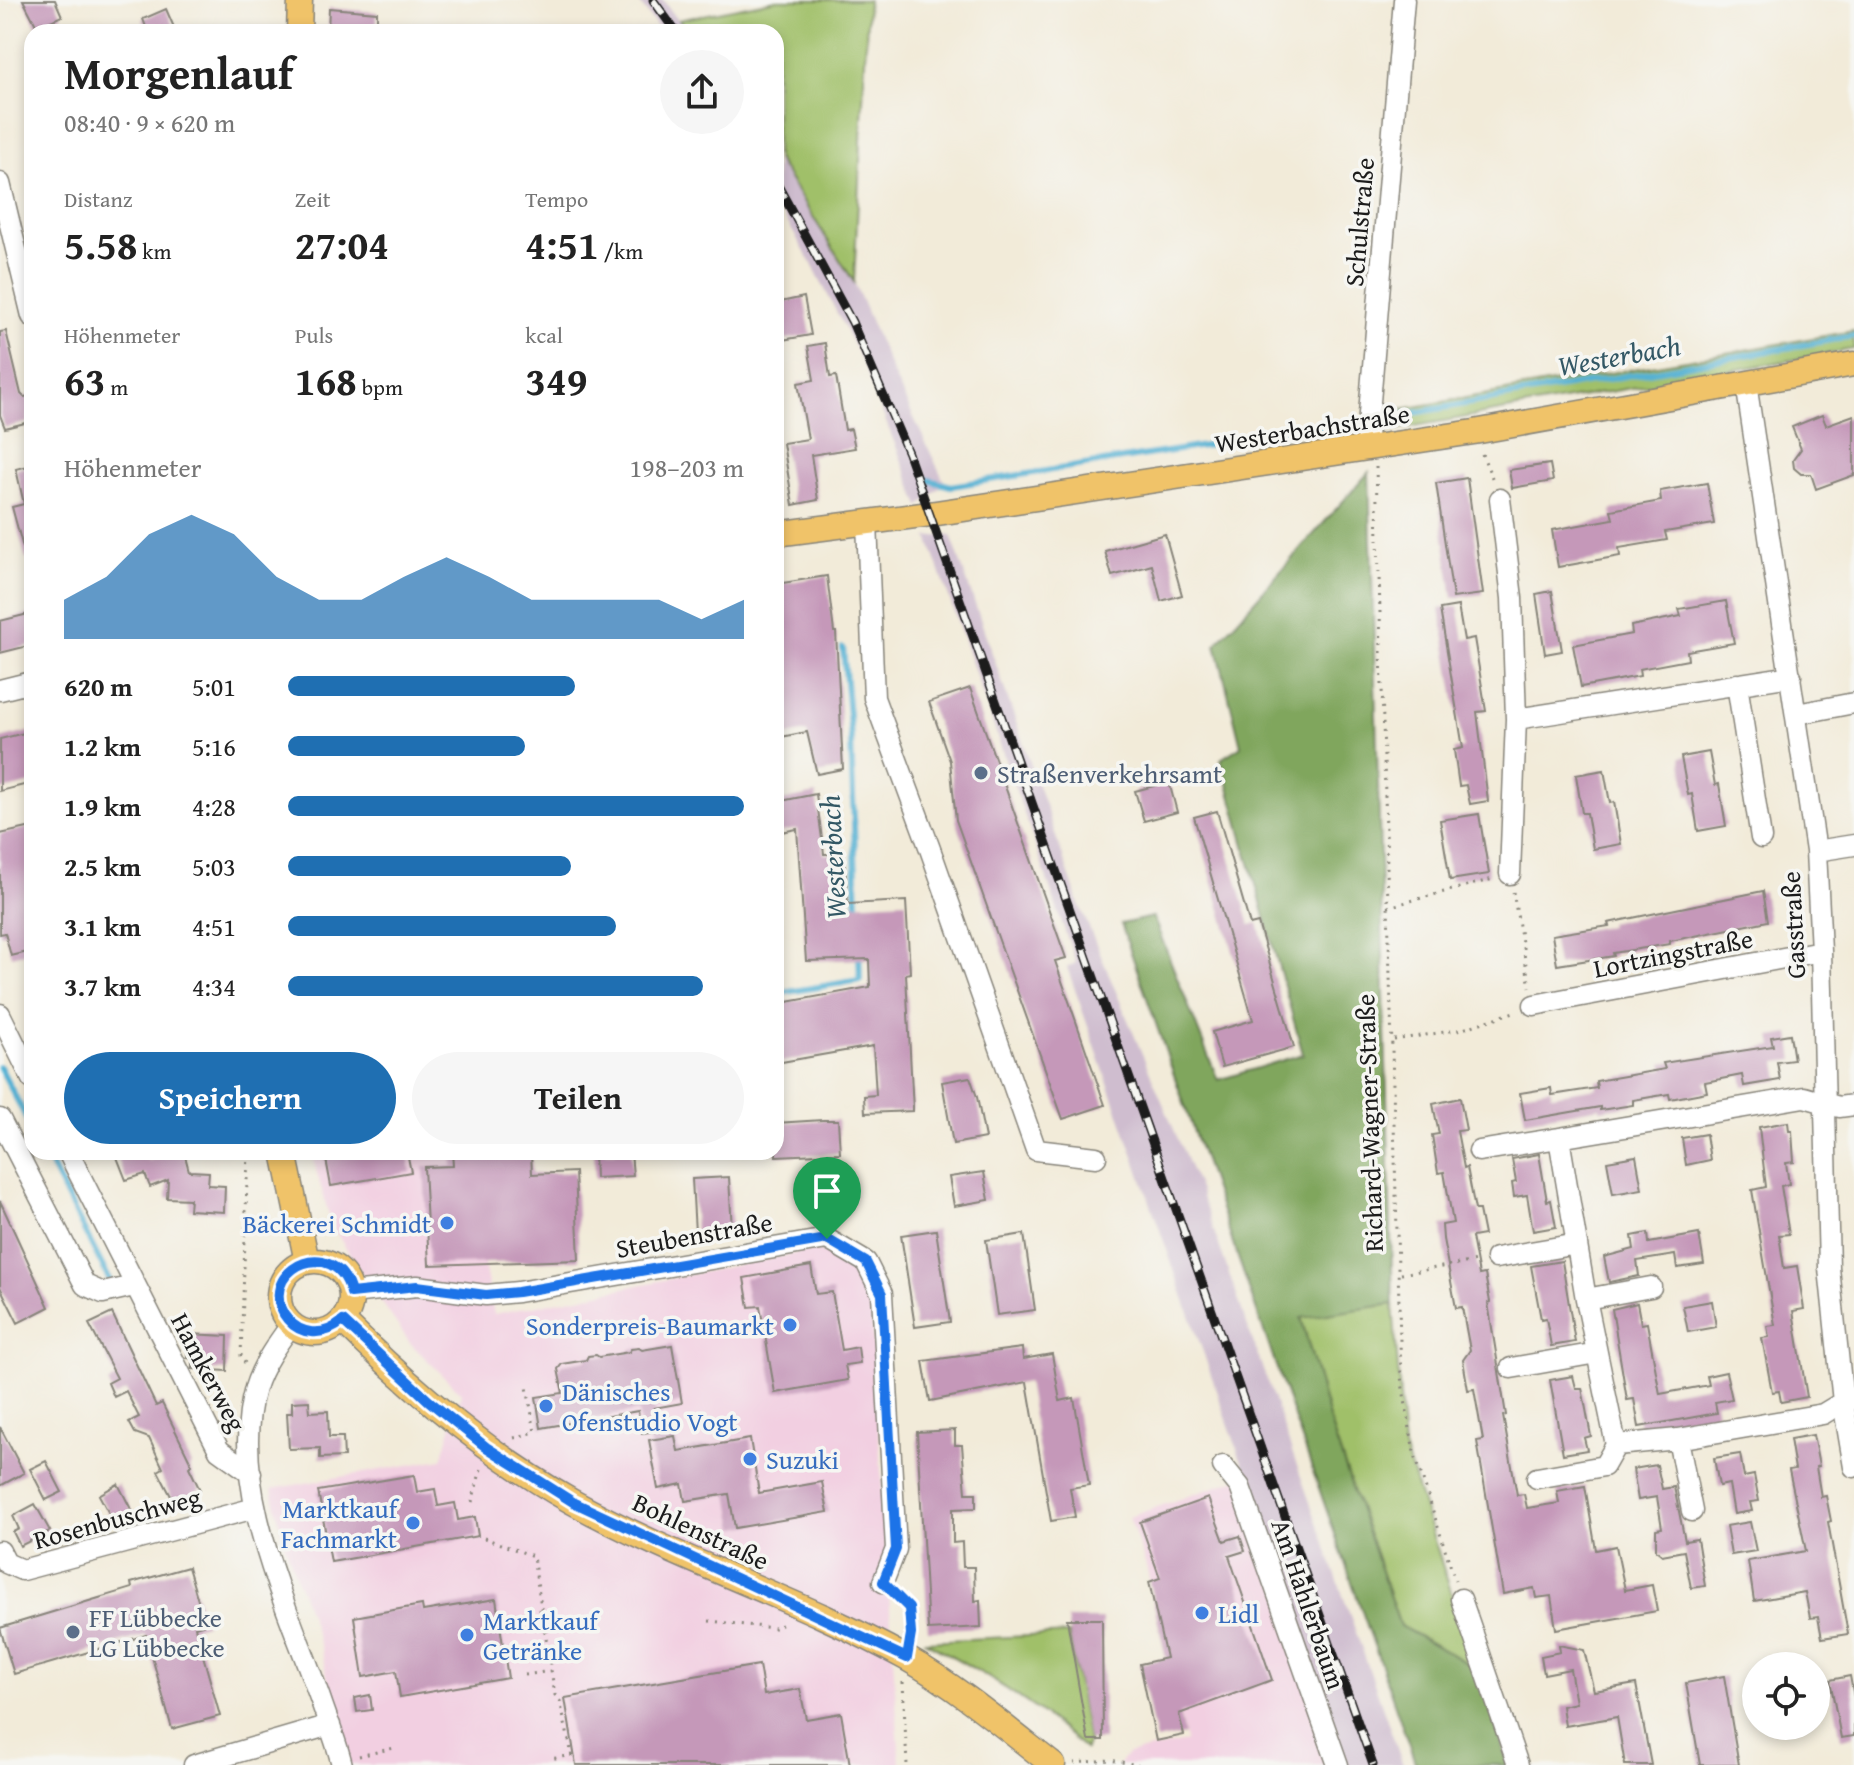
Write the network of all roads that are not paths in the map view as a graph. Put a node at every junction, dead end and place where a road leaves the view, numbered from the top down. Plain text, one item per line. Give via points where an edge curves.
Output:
1 (300, 0) edge
2 (1404, 0) edge
3 (299, 24) edge
4 (0, 183) edge
5 (24, 283) edge
6 (1854, 364) edge
7 (1746, 383) junction
8 (1371, 456) junction
9 (1500, 499) road end
10 (867, 522) junction
11 (784, 533) edge
12 (1791, 676) junction
13 (24, 684) edge
14 (1737, 684) junction
15 (0, 690) edge
16 (1854, 703) edge
17 (1797, 714) junction
18 (1516, 719) junction
19 (1761, 838) dead end
20 (1854, 845) edge
21 (1816, 851) junction
22 (1510, 874) road end
23 (1821, 951) junction
24 (1534, 1005) road end
25 (0, 1014) edge
26 (24, 1063) edge
27 (1825, 1104) junction
28 (1854, 1105) edge
29 (0, 1119) edge
30 (1559, 1138) junction
31 (1479, 1151) dead end
32 (1096, 1157) dead end
33 (72, 1160) edge
34 (286, 1160) edge
35 (1577, 1244) junction
36 (1496, 1258) road end
37 (307, 1262) junction
38 (134, 1286) junction
39 (1651, 1287) dead end
40 (351, 1293) junction
41 (1586, 1299) junction
42 (343, 1321) junction
43 (291, 1325) junction
44 (1597, 1353) junction
45 (1511, 1368) dead end
46 (1849, 1399) edge
47 (1678, 1439) junction
48 (1616, 1445) junction
49 (1223, 1466) dead end
50 (1854, 1467) edge
51 (251, 1473) junction
52 (1537, 1478) dead end
53 (255, 1508) junction
54 (1692, 1511) dead end
55 (0, 1551) edge
56 (883, 1582) road end
57 (1461, 1599) road end
58 (330, 1725) junction
59 (341, 1762) edge
60 (1061, 1764) edge
61 (194, 1765) edge
62 (1338, 1765) edge
63 (1518, 1765) edge

1 - 3 main road
2 - 8 street, Schulstraße
4 - 5 street
6 - 7 main road, Westerbachstraße
7 - 8 main road, Westerbachstraße
7 - 12 street, Gasstraße
8 - 10 main road, Westerbachstraße
9 - 18 street via 1512,598
10 - 11 main road, Westerbachstraße
10 - 32 street via 874,698 1036,1150
12 - 14 street
12 - 17 street, Gasstraße
13 - 15 street
14 - 18 street
14 - 19 street
16 - 17 street
17 - 21 street, Gasstraße
18 - 22 street
20 - 21 street
21 - 23 street, Gasstraße
23 - 24 street, Lortzingstraße
23 - 27 street, Gasstraße
25 - 26 street
27 - 28 street
27 - 30 street via 1804,1097
27 - 46 street, Gasstraße via 1829,1268
29 - 38 street via 85,1285 103,1293
30 - 31 street
30 - 35 street
33 - 38 street, Hamkerweg
34 - 37 main road
35 - 36 street
35 - 41 street
37 - 40 main road via 336,1268
37 - 43 main road via 282,1283 280,1306
38 - 51 street, Hamkerweg via 219,1450
39 - 41 street
40 - 42 main road
40 - 56 street, Steubenstraße via 417,1286 486,1295 518,1292 827,1239 866,1262 882,1294 896,1549
41 - 44 street
42 - 43 main road via 312,1334
42 - 60 main road, Bohlenstraße via 486,1447 573,1502 907,1658
43 - 51 street via 255,1387 248,1424
44 - 45 street
44 - 48 street
46 - 47 street via 1823,1414
46 - 50 street, Gasstraße
47 - 48 street
47 - 54 street
48 - 52 street via 1604,1466
49 - 62 street, Am Hahlerbaum via 1240,1487
51 - 53 street
53 - 55 street, Rosenbuschweg via 22,1570 6,1563
53 - 58 street
57 - 63 street
58 - 59 street
58 - 61 street

